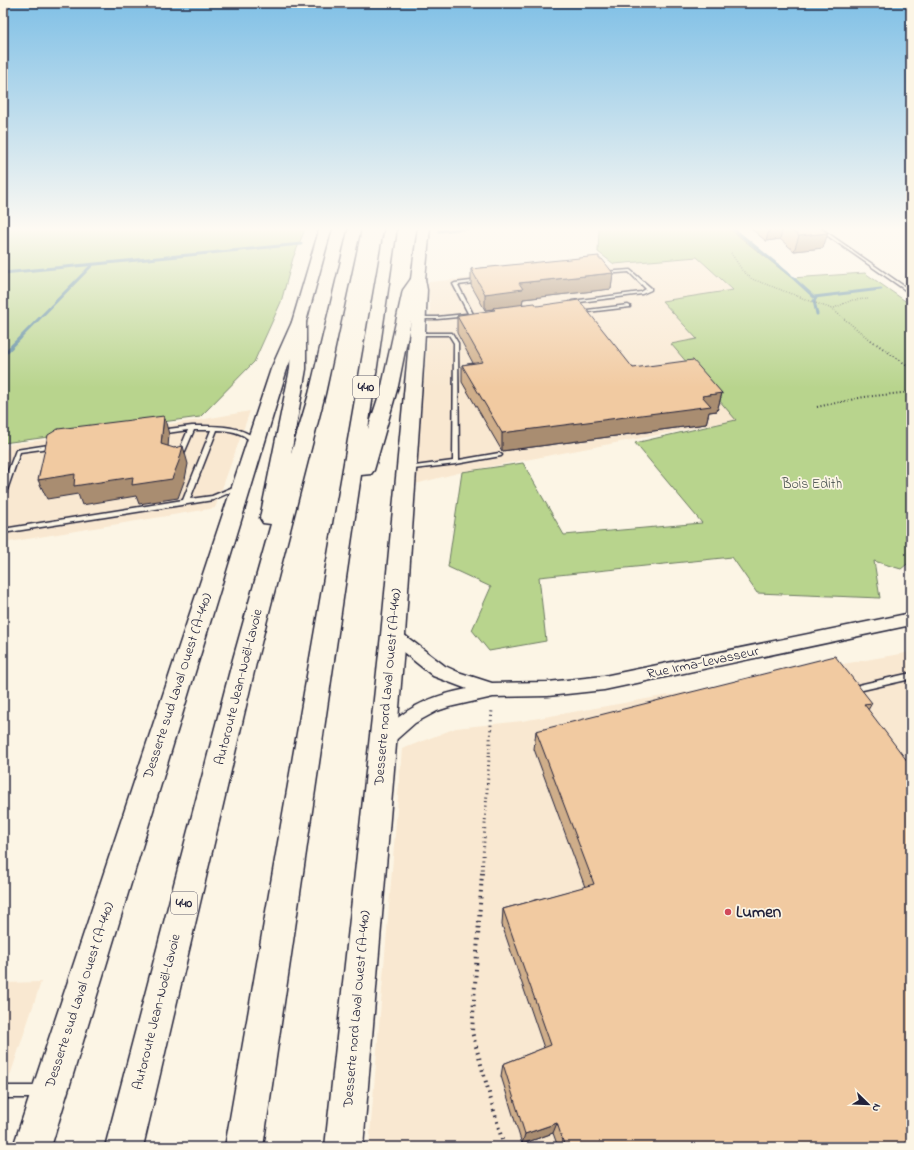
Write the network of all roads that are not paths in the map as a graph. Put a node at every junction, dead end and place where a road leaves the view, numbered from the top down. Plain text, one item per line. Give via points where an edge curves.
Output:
1 (311, 281) edge
2 (343, 281) edge
3 (383, 281) edge
4 (417, 281) edge
5 (418, 281) edge
6 (482, 281) edge
7 (640, 281) edge
8 (893, 281) edge
9 (911, 293) edge
10 (565, 303) edge
11 (628, 306) dead end
12 (573, 312) edge
13 (472, 314) junction
14 (479, 314) edge
15 (418, 318) junction
16 (299, 322) junction
17 (417, 334) junction
18 (192, 428) junction
19 (215, 428) junction
20 (155, 432) edge
21 (256, 442) junction
22 (64, 445) edge
23 (499, 455) dead end
24 (180, 456) edge
25 (456, 462) junction
26 (406, 469) junction
27 (242, 485) junction
28 (3, 493) edge
29 (186, 502) junction
30 (3, 531) edge
31 (341, 541) junction
32 (911, 619) edge
33 (393, 635) junction
34 (245, 659) junction
35 (911, 676) edge
36 (854, 689) edge
37 (492, 699) junction
38 (383, 740) junction
39 (3, 1092) edge
40 (50, 1092) junction
41 (32, 1147) edge
42 (124, 1147) edge
43 (244, 1147) edge
44 (344, 1147) edge

1 - 16 main road, Desserte sud Laval Ouest (A-440)
2 - 34 main road, Autoroute Jean-Noël-Lavoie / 440 via 317,394
3 - 31 main road, 440
4 - 31 main road via 410,290 390,386
5 - 15 main road, Desserte nord Laval Ouest (A-440)
6 - 13 lane via 455,284
7 - 10 lane via 649,289 642,293
8 - 9 lane
11 - 12 lane
13 - 14 lane
13 - 15 lane
15 - 17 main road, Desserte nord Laval Ouest (A-440)
16 - 21 main road, Desserte sud Laval Ouest (A-440) via 279,369
16 - 34 main road via 298,369
17 - 25 lane via 452,333 456,343
17 - 26 main road, Desserte nord Laval Ouest (A-440)
18 - 19 lane
18 - 20 lane
18 - 24 lane
19 - 21 lane via 236,430
19 - 29 lane
21 - 27 main road, Desserte sud Laval Ouest (A-440)
22 - 28 lane via 18,451
23 - 25 lane
25 - 26 lane
26 - 33 main road, Desserte nord Laval Ouest (A-440)
27 - 29 lane via 213,498
27 - 40 main road, Desserte sud Laval Ouest (A-440)
29 - 30 lane
31 - 43 main road, 440
32 - 37 street, Rue Irma-Levasseur via 604,683
33 - 37 street, Rue Irma-Levasseur via 439,671
33 - 38 main road, Desserte nord Laval Ouest (A-440)
34 - 42 main road, Autoroute Jean-Noël-Lavoie / 440
35 - 36 lane
37 - 38 street, Rue Irma-Levasseur via 448,700 431,706 409,718
38 - 44 main road, Desserte nord Laval Ouest (A-440)
39 - 40 lane
40 - 41 main road, Desserte sud Laval Ouest (A-440)

